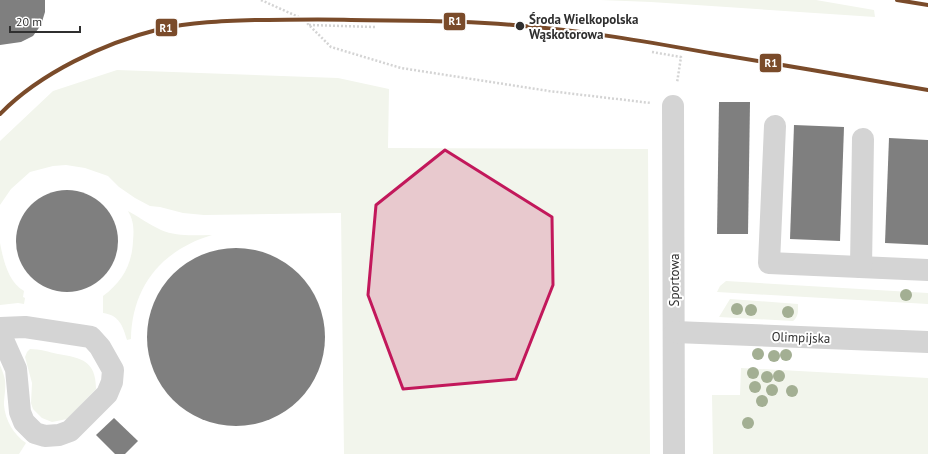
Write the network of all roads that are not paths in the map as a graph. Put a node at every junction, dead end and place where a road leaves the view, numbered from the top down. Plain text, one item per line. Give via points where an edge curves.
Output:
1 (673, 106) road end
2 (775, 126) dead end
3 (863, 139) dead end
4 (861, 267) junction
5 (928, 270) edge
6 (0, 328) edge
7 (675, 332) junction
8 (0, 333) edge
9 (928, 342) edge
10 (674, 454) edge

1 - 7 street, Sportowa
2 - 4 street via 769,263
3 - 4 street
4 - 5 street
6 - 8 street via 25,327 91,337 113,370 107,394 70,431 45,436 35,432 24,422 20,412 16,369
7 - 9 street, Olimpijska
7 - 10 street, Sportowa

